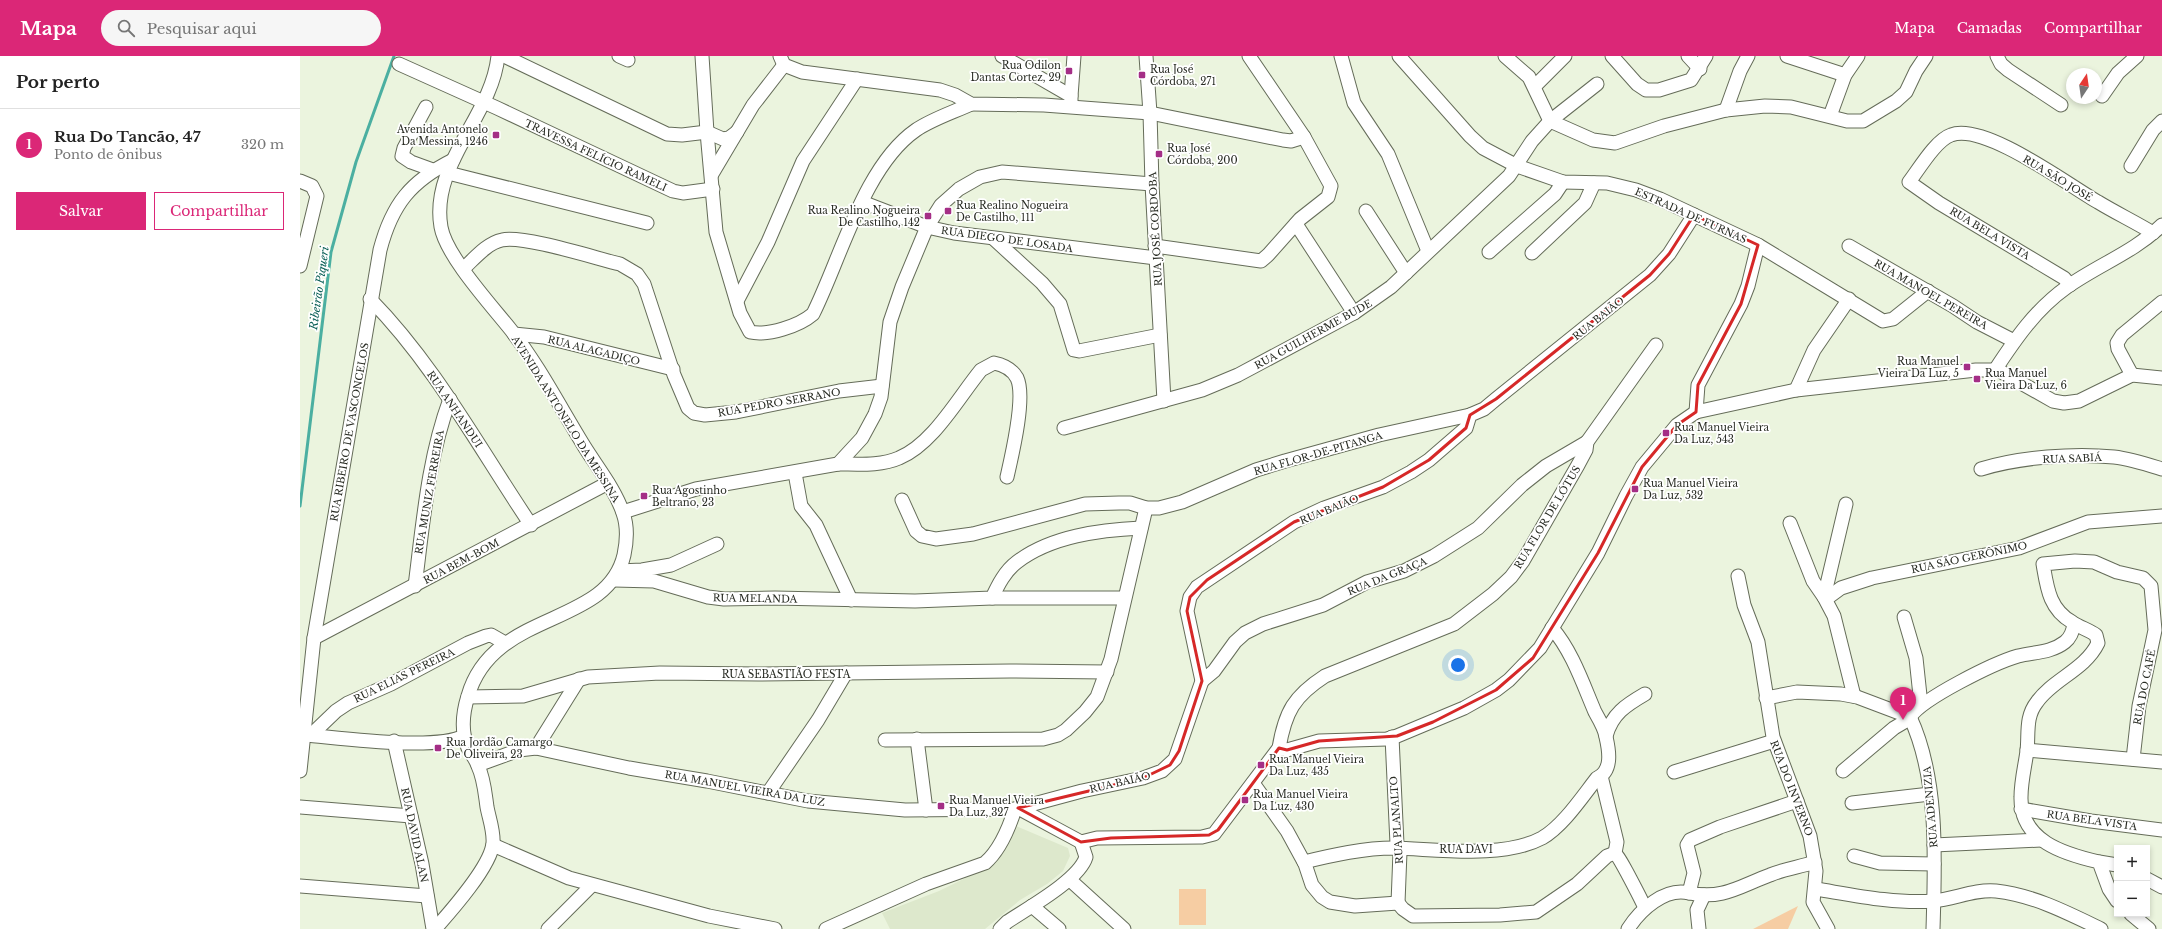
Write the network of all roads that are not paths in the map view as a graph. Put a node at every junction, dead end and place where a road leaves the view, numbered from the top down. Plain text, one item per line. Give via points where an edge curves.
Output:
1 (498, 56) edge
2 (504, 56) edge
3 (702, 56) edge
4 (1002, 56) edge
5 (1074, 56) edge
6 (1146, 56) edge
7 (1249, 56) edge
8 (1341, 56) edge
9 (1399, 56) edge
10 (1505, 56) edge
11 (1565, 56) edge
12 (1612, 56) edge
13 (1688, 56) edge
14 (1706, 56) edge
15 (1748, 56) edge
16 (1787, 56) edge
17 (1858, 56) edge
18 (1926, 56) edge
19 (1997, 56) edge
20 (2137, 56) edge
21 (782, 60) edge
22 (399, 64) dead end
23 (1700, 69) junction
24 (1845, 75) junction
25 (858, 79) junction
26 (1597, 84) dead end
27 (1534, 86) junction
28 (2102, 96) dead end
29 (483, 101) junction
30 (1071, 101) junction
31 (971, 104) junction
32 (2061, 105) dead end
33 (426, 107) dead end
34 (1726, 110) junction
35 (1150, 113) junction
36 (1830, 116) junction
37 (1550, 121) junction
38 (2162, 121) edge
39 (707, 132) junction
40 (737, 132) junction
41 (1304, 137) junction
42 (453, 160) junction
43 (1517, 166) junction
44 (2131, 166) dead end
45 (433, 170) junction
46 (448, 173) junction
47 (712, 174) junction
48 (300, 181) edge
49 (1563, 182) junction
50 (1909, 182) joint
51 (1594, 183) junction
52 (1152, 184) junction
53 (713, 189) junction
54 (862, 202) junction
55 (1366, 211) dead end
56 (1694, 215) junction
57 (647, 223) dead end
58 (1296, 224) junction
59 (927, 227) junction
60 (2158, 229) edge
61 (994, 239) junction
62 (1758, 245) junction
63 (1849, 246) dead end
64 (302, 250) edge
65 (1428, 250) junction
66 (1156, 252) junction
67 (1489, 252) dead end
68 (1532, 254) dead end
69 (300, 266) edge
70 (463, 269) junction
71 (1406, 273) junction
72 (2070, 285) junction
73 (1928, 291) junction
74 (370, 299) junction
75 (1849, 299) junction
76 (737, 301) junction
77 (2162, 302) edge
78 (1354, 313) junction
79 (514, 334) junction
80 (1160, 335) junction
81 (2014, 341) junction
82 (1656, 345) dead end
83 (673, 369) junction
84 (1995, 370) junction
85 (2132, 376) junction
86 (2162, 378) edge
87 (882, 386) junction
88 (1796, 390) junction
89 (450, 399) junction
90 (1164, 401) junction
91 (1696, 412) junction
92 (1470, 415) junction
93 (1064, 428) dead end
94 (1588, 442) junction
95 (838, 464) junction
96 (1980, 469) dead end
97 (2162, 469) edge
98 (795, 473) junction
99 (1007, 477) dead end
100 (608, 483) junction
101 (902, 500) dead end
102 (1846, 504) dead end
103 (1146, 508) junction
104 (623, 512) junction
105 (2162, 516) edge
106 (1790, 523) dead end
107 (531, 524) junction
108 (1141, 528) junction
109 (717, 544) dead end
110 (617, 575) junction
111 (1738, 576) dead end
112 (414, 586) junction
113 (992, 598) junction
114 (1124, 598) junction
115 (1825, 598) junction
116 (851, 600) junction
117 (1904, 617) dead end
118 (2074, 624) junction
119 (1552, 628) junction
120 (314, 638) junction
121 (505, 643) junction
122 (1107, 672) junction
123 (846, 673) junction
124 (579, 679) junction
125 (1202, 681) junction
126 (1645, 694) dead end
127 (468, 696) junction
128 (1854, 696) junction
129 (1766, 698) junction
130 (1921, 705) junction
131 (1910, 717) junction
132 (305, 735) edge
133 (464, 736) junction
134 (1606, 736) junction
135 (1392, 738) junction
136 (917, 739) junction
137 (885, 740) dead end
138 (1774, 741) junction
139 (394, 742) junction
140 (536, 748) junction
141 (1279, 748) junction
142 (2027, 750) junction
143 (2133, 759) junction
144 (2162, 762) edge
145 (478, 765) junction
146 (300, 771) edge
147 (1843, 771) dead end
148 (1674, 772) dead end
149 (1600, 776) junction
150 (1253, 783) junction
151 (768, 793) junction
152 (1930, 794) junction
153 (1797, 801) junction
154 (1852, 803) dead end
155 (300, 807) edge
156 (1016, 809) junction
157 (2021, 809) junction
158 (926, 810) junction
159 (411, 816) junction
160 (2162, 830) edge
161 (2042, 840) junction
162 (1081, 842) junction
163 (493, 845) junction
164 (1934, 845) junction
165 (1399, 849) junction
166 (1614, 853) junction
167 (1854, 856) dead end
168 (1304, 862) junction
169 (1815, 862) junction
170 (2099, 862) junction
171 (1934, 864) junction
172 (2114, 864) edge
173 (1070, 880) junction
174 (2150, 881) edge
175 (592, 884) junction
176 (300, 886) edge
177 (2162, 887) edge
178 (1816, 889) junction
179 (1689, 892) junction
180 (1704, 895) junction
181 (428, 896) junction
182 (2114, 896) edge
183 (1934, 901) junction
184 (1398, 903) junction
185 (1032, 906) junction
186 (1646, 908) junction
187 (2135, 917) edge
188 (1053, 927) edge
189 (434, 929) edge
190 (548, 929) edge
191 (775, 929) edge
192 (826, 929) edge
193 (1000, 929) edge
194 (1124, 929) edge
195 (1628, 929) edge
196 (1699, 929) edge
197 (1828, 929) edge
198 (1933, 929) edge
199 (2101, 929) edge
200 (2149, 929) edge

1 - 29 street, AVENIDA ANTONELO DA MESSINA via 494,76
2 - 39 street via 667,134
3 - 39 street
4 - 30 street
5 - 30 street
6 - 35 street, RUA JOSÉ CORDOBA
7 - 41 street
8 - 65 street via 1354,103 1391,161
9 - 43 street, ESTRADA DE FURNAS via 1470,136 1483,148
10 - 27 street
11 - 27 street
12 - 23 street via 1637,84 1650,91 1686,83 1696,76
13 - 23 street
14 - 23 street
15 - 34 street
16 - 24 street
17 - 24 street
18 - 36 street via 1906,92 1896,101 1863,121 1847,121
19 - 32 street via 2008,70
20 - 28 street via 2118,73
21 - 25 street via 802,72
21 - 40 street
22 - 29 street, TRAVESSA FELÍCIO RAMELI
24 - 36 street
25 - 31 street via 940,90
25 - 76 street via 803,161 768,242
26 - 37 street, RUA GUILHERME BUDE
27 - 37 street
29 - 42 street, AVENIDA ANTONELO DA MESSINA
29 - 53 street, TRAVESSA FELÍCIO RAMELI via 673,191 683,193
30 - 31 street
30 - 35 street
31 - 54 street via 914,131 878,171
33 - 45 street via 402,156
34 - 36 street via 1765,106 1791,107
34 - 37 street via 1664,126 1615,143 1593,140
35 - 41 street via 1283,140
35 - 52 street, RUA JOSÉ CORDOBA
37 - 43 street, RUA GUILHERME BUDE via 1527,148
38 - 44 street
39 - 40 street via 723,139
39 - 47 street
40 - 47 street
41 - 58 street via 1331,186 1331,191 1328,197
42 - 45 street, RUA RIBEIRO DE VASCONCELOS
42 - 46 street, AVENIDA ANTONELO DA MESSINA
43 - 49 street, ESTRADA DE FURNAS
43 - 65 street, RUA GUILHERME BUDE
45 - 74 street, RUA RIBEIRO DE VASCONCELOS via 412,187 391,215 380,250
46 - 57 street
46 - 70 street, AVENIDA ANTONELO DA MESSINA via 439,204 442,231 446,245
47 - 53 street
48 - 64 street via 312,186 317,196
49 - 51 street, ESTRADA DE FURNAS
49 - 67 street via 1555,194
50 - 60 street, RUA SÃO JOSÉ via 1939,143 1948,136 1959,133 1992,142 2015,152
50 - 72 street, RUA BELA VISTA via 1939,203 2064,278
51 - 56 street, ESTRADA DE FURNAS via 1607,183 1636,190
51 - 68 street via 1585,203
52 - 59 street via 1017,171 992,173 959,189 941,205
52 - 66 street, RUA JOSÉ CORDOBA
53 - 76 street via 720,248
54 - 59 street, RUA DIEGO DE LOSADA
54 - 76 street via 817,306 808,319 757,334 750,332
55 - 71 street
56 - 62 street, ESTRADA DE FURNAS
56 - 92 street, RUA BAIÃO via 1669,254 1644,279 1496,399
58 - 66 street via 1268,255 1258,261
58 - 78 street
59 - 61 street, RUA DIEGO DE LOSADA
59 - 87 street via 890,322
60 - 72 street via 2144,242
61 - 66 street, RUA DIEGO DE LOSADA
61 - 80 street via 1042,283 1060,304 1073,349 1079,351
62 - 75 street, ESTRADA DE FURNAS
62 - 91 street via 1741,304 1698,385
63 - 73 street, RUA MANOEL PEREIRA
64 - 69 street
65 - 71 street, RUA GUILHERME BUDE
66 - 80 street, RUA JOSÉ CORDOBA
70 - 79 street, AVENIDA ANTONELO DA MESSINA
70 - 83 street, RUA PEDRO SERRANO via 495,242 506,240 525,241 626,266 637,274 644,284
71 - 78 street, RUA GUILHERME BUDE
72 - 81 street via 2036,312
73 - 75 street, ESTRADA DE FURNAS via 1886,322
73 - 81 street, RUA MANOEL PEREIRA via 1977,322
74 - 89 street, RUA ANHANDUI via 390,319
74 - 120 street, RUA RIBEIRO DE VASCONCELOS
75 - 88 street via 1814,350
77 - 85 street via 2122,335 2117,343
78 - 90 street, RUA GUILHERME BUDE via 1238,376
79 - 83 street, RUA ALAGADIÇO via 544,337
79 - 100 street, AVENIDA ANTONELO DA MESSINA
80 - 90 street, RUA JOSÉ CORDOBA
81 - 84 street
82 - 94 street, RUA FLOR DE LÓTUS
83 - 87 street, RUA PEDRO SERRANO via 688,408 694,413 705,415 736,412 839,391
84 - 85 street via 2011,376 2053,401 2064,403 2079,401
84 - 88 street
85 - 86 street
87 - 95 street via 874,414 862,438
88 - 91 street
89 - 107 street, RUA ANHANDUI
89 - 112 street, RUA MUNIZ FERREIRA via 440,427
90 - 93 street, RUA GUILHERME BUDE
91 - 119 street via 1677,425 1642,467 1598,553
92 - 103 street, RUA FLOR-DE-PITANGA via 1379,435 1285,461 1256,470 1182,502
92 - 125 street, RUA BAIÃO via 1466,428 1411,472 1384,487 1324,508 1294,522 1197,587 1190,597 1187,611
94 - 125 street, RUA DA GRAÇA via 1546,466 1522,485 1478,528 1443,552 1404,571 1368,582 1323,605 1263,624 1245,633 1235,642 1214,671
94 - 141 street, RUA FLOR DE LÓTUS via 1569,482 1511,577 1454,624 1325,676 1307,688 1287,713
95 - 98 street
95 - 99 street via 881,463 898,459 913,451 925,441 981,370 994,363 1012,371 1019,384 1016,429
96 - 97 street, RUA SABIÁ via 2006,462 2101,456 2128,459
98 - 104 street via 696,489
98 - 116 street via 804,512 816,525
100 - 104 street, AVENIDA ANTONELO DA MESSINA
100 - 107 street, RUA BEM-BOM
101 - 103 street via 916,531 922,536 936,539 973,534 1085,504 1130,504
102 - 115 street
103 - 108 street
104 - 110 street, AVENIDA ANTONELO DA MESSINA via 627,535
105 - 115 street, RUA SÃO GERÔNIMO via 2088,522 2023,547 1866,580 1841,588
106 - 115 street via 1813,581
107 - 112 street, RUA BEM-BOM
108 - 113 street via 1081,535 1038,550 1016,563 1000,582
108 - 114 street
109 - 110 street via 672,565
110 - 116 street, RUA MELANDA via 654,581 708,597 724,599
110 - 121 street via 593,598
111 - 129 street, RUA DO INVERNO via 1744,605 1758,642
112 - 120 street, RUA BEM-BOM
113 - 114 street, RUA MELANDA
113 - 116 street, RUA MELANDA
114 - 122 street
115 - 128 street via 1834,616
117 - 130 street via 1916,658
118 - 130 street via 2069,638 2059,646 2002,662
118 - 142 street via 2096,635 2098,643 2095,650 2074,672 2038,700 2028,722
118 - 143 street, RUA DO CAFÉ via 2053,606 2043,564 2094,562 2116,572 2143,578 2151,586 2155,630 2139,706
119 - 134 street via 1568,652
119 - 135 street via 1533,658 1496,690 1433,722
120 - 132 street, RUA RIBEIRO DE VASCONCELOS
121 - 127 street via 477,675
121 - 132 street, RUA ELIAS PEREIRA via 491,635 468,644 348,703
122 - 123 street, RUA SEBASTIÃO FESTA
122 - 136 street via 1092,705 1058,735 1030,739
123 - 124 street, RUA SEBASTIÃO FESTA via 660,673
123 - 151 street via 818,720
124 - 127 street, RUA SEBASTIÃO FESTA via 523,696
124 - 140 street
125 - 156 street, RUA BAIÃO via 1179,751 1170,765 1162,771
126 - 134 street via 1620,711
127 - 133 street
128 - 129 street via 1805,692
128 - 131 street
129 - 138 street, RUA DO INVERNO
130 - 131 street
131 - 147 street
131 - 152 street, RUA ADENIZIA via 1924,752
132 - 139 street
132 - 146 street
133 - 139 street via 446,743
133 - 145 street
134 - 149 street, RUA DAVI via 1609,763
135 - 141 street via 1319,741 1287,750
135 - 165 street, RUA PLANALTO
136 - 137 street
136 - 158 street
138 - 148 street
138 - 153 street, RUA DO INVERNO
139 - 159 street, RUA DAVID ALAN
140 - 145 street, RUA MANUEL VIEIRA DA LUZ via 519,750
140 - 151 street, RUA MANUEL VIEIRA DA LUZ
141 - 150 street
142 - 143 street
142 - 157 street
143 - 144 street
145 - 163 street
149 - 165 street, RUA DAVI via 1566,816 1547,834 1532,842 1489,851
149 - 166 street via 1617,842
150 - 162 street via 1218,830 1209,835 1111,838
150 - 168 street via 1287,831
151 - 158 street, RUA MANUEL VIEIRA DA LUZ via 821,803
152 - 154 street
152 - 164 street, RUA ADENIZIA
153 - 169 street, RUA DO INVERNO via 1808,829
153 - 179 street via 1690,840 1687,845 1694,873
155 - 159 street
156 - 158 street, RUA MANUEL VIEIRA DA LUZ
156 - 162 street, RUA MANUEL VIEIRA DA LUZ
156 - 192 street via 999,846 985,863 926,884
157 - 160 street, RUA BELA VISTA
157 - 161 street via 2026,822
159 - 181 street, RUA DAVID ALAN
161 - 164 street
161 - 170 street via 2064,853
162 - 173 street via 1086,857 1080,870
163 - 175 street via 569,878
163 - 189 street via 480,872
164 - 171 street, RUA ADENIZIA
165 - 168 street, RUA DAVI via 1351,852
165 - 184 street, RUA PLANALTO
166 - 184 street via 1607,856 1577,884 1536,912 1413,916
166 - 186 street via 1618,855
167 - 171 street via 1880,863
168 - 184 street via 1315,890 1330,902 1355,906
169 - 178 street, RUA DO INVERNO
169 - 180 street via 1770,874 1731,892
170 - 172 street
170 - 182 street
171 - 183 street, RUA ADENIZIA
173 - 185 street
173 - 194 street
174 - 177 street
175 - 190 street
175 - 191 street via 709,916
176 - 181 street
178 - 183 street via 1879,898
178 - 197 street, RUA DO INVERNO via 1814,906
179 - 180 street
179 - 186 street via 1669,893
180 - 196 street via 1697,910
181 - 189 street, RUA DAVID ALAN
183 - 198 street, RUA ADENIZIA
183 - 199 street via 1977,891 1998,891 2052,906
185 - 188 street
185 - 193 street
186 - 195 street via 1633,920
187 - 200 street

